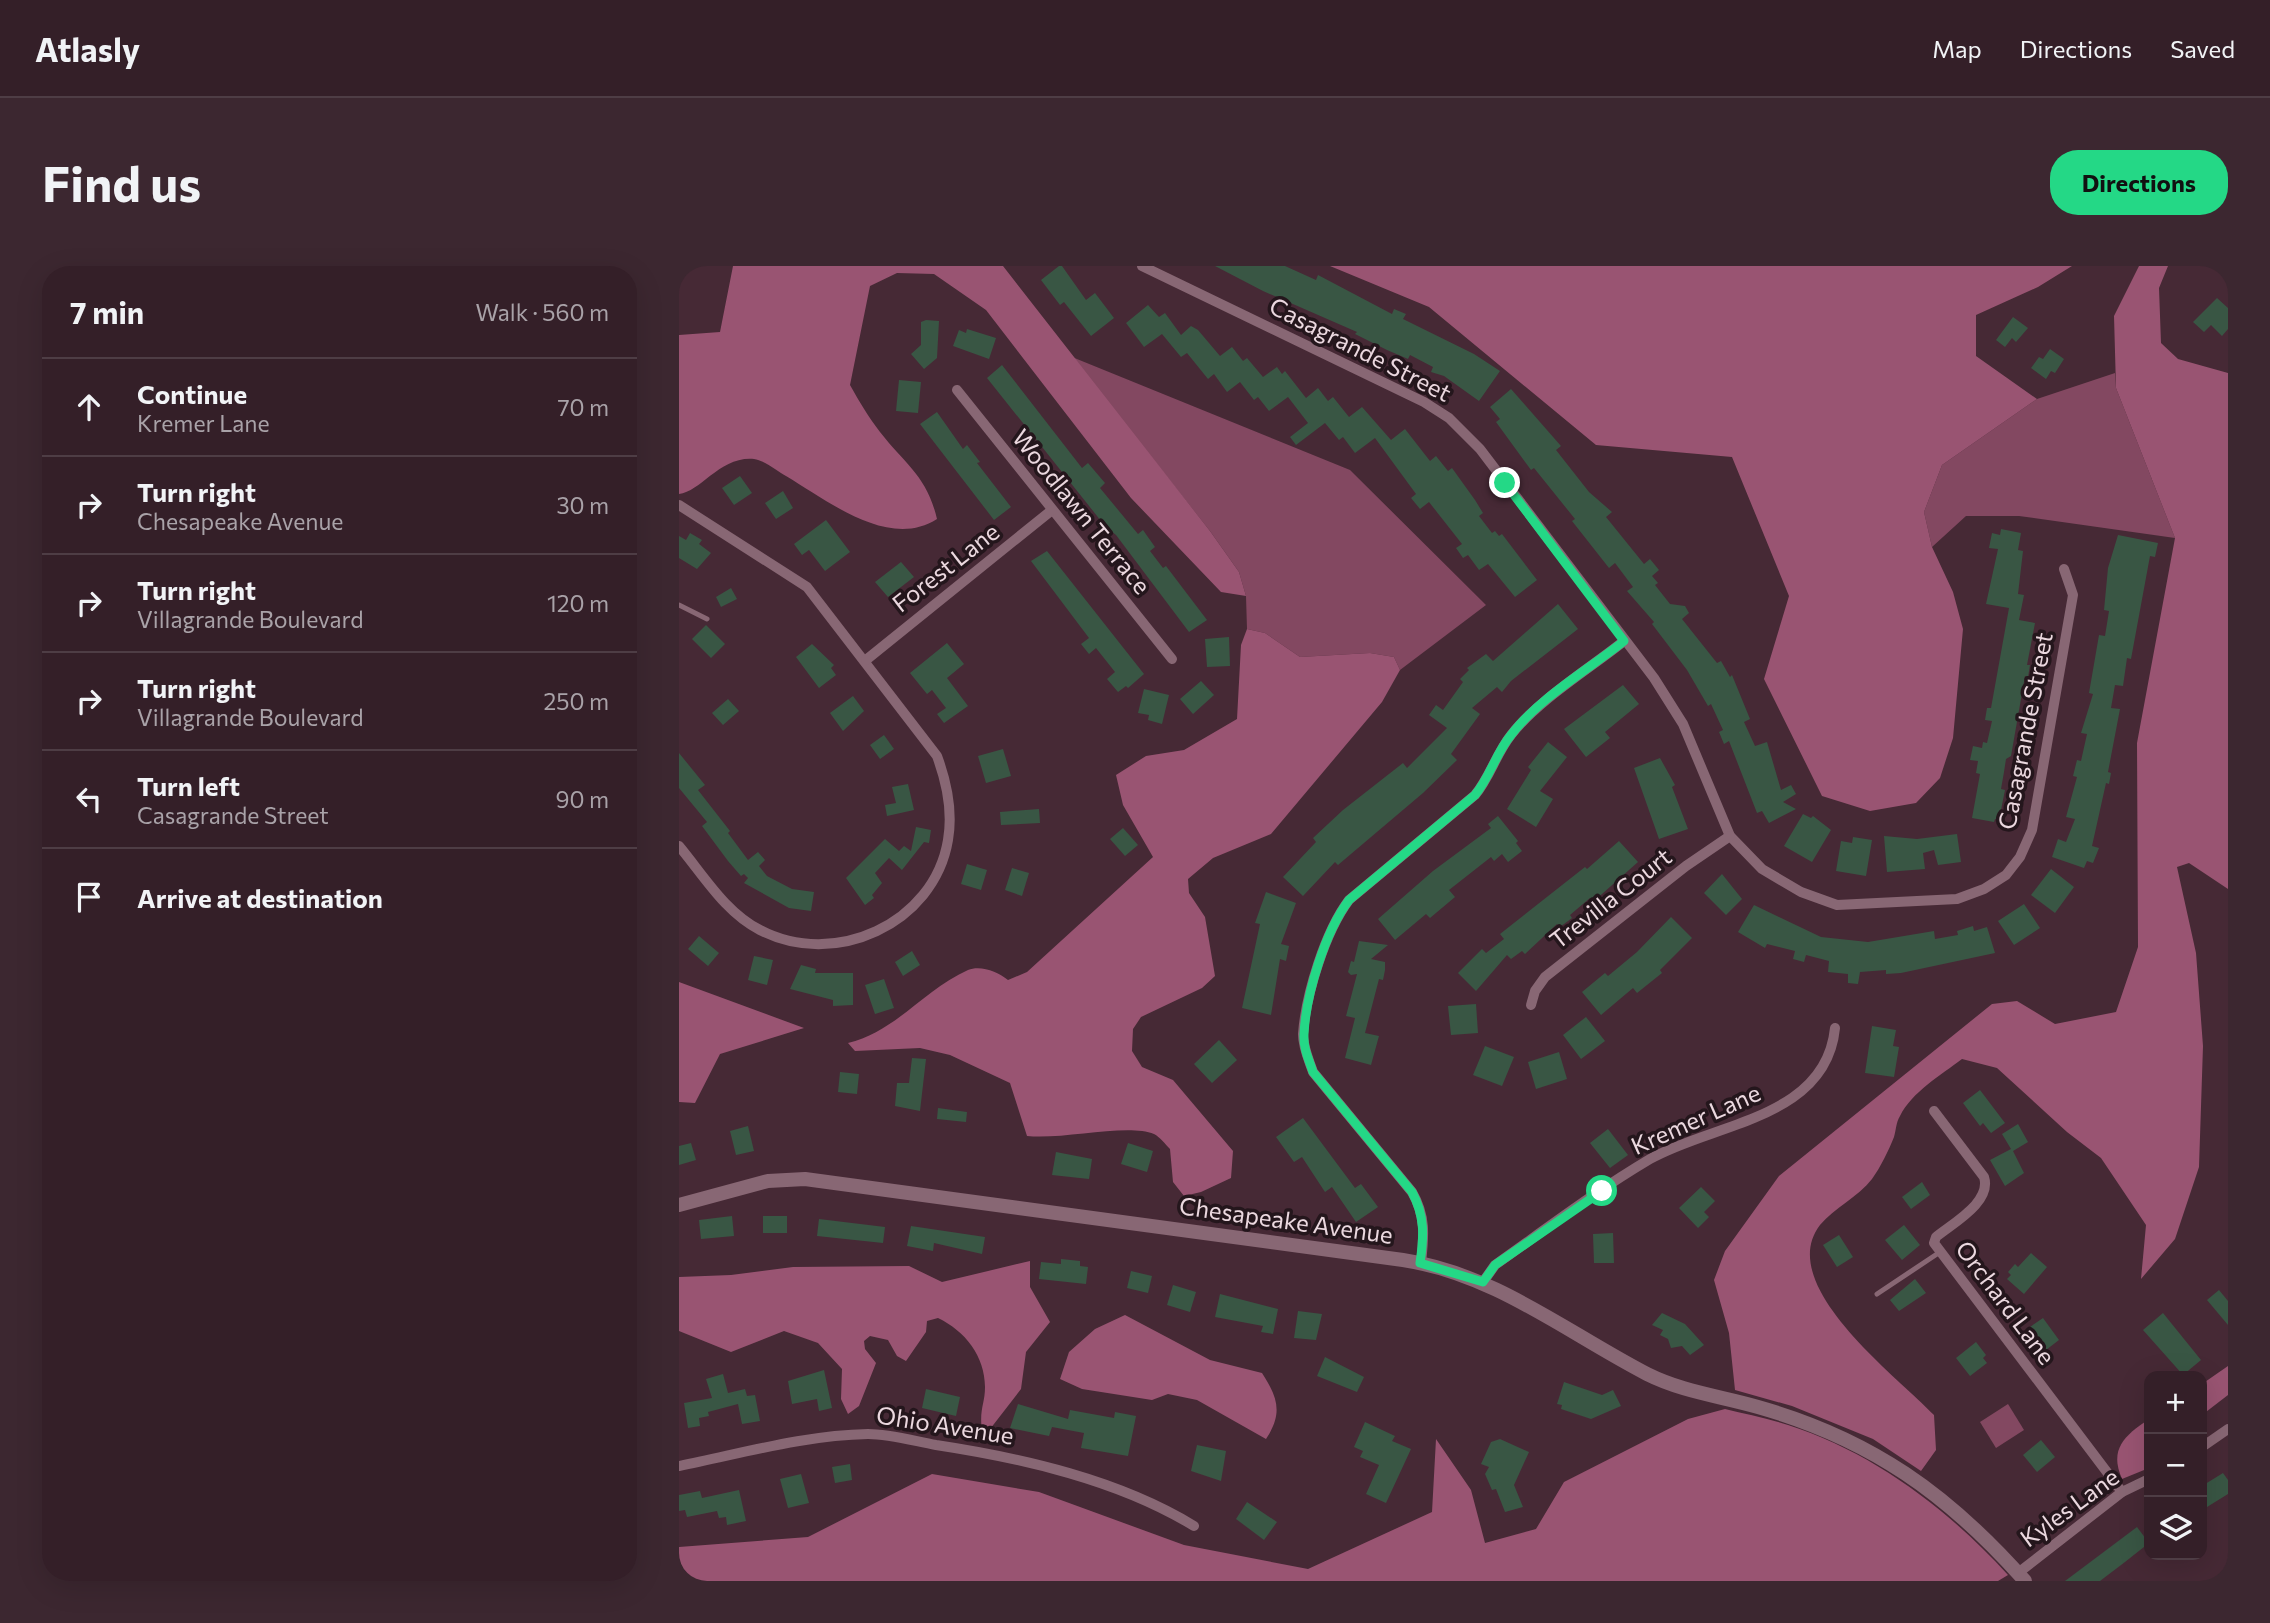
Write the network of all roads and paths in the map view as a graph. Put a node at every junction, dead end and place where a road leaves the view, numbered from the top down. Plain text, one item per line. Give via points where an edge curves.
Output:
1 (1142, 266) edge
2 (957, 390) dead end
3 (679, 505) edge
4 (1052, 510) junction
5 (2064, 569) dead end
6 (679, 605) edge
7 (707, 620) dead end
8 (1624, 641) junction
9 (1172, 659) dead end
10 (866, 660) junction
11 (1730, 836) junction
12 (679, 846) edge
13 (683, 860) edge
14 (1531, 1006) dead end
15 (1835, 1028) dead end
16 (1934, 1111) dead end
17 (679, 1205) edge
18 (1940, 1252) junction
19 (1420, 1263) junction
20 (1483, 1282) junction
21 (1877, 1294) dead end
22 (2228, 1429) edge
23 (2207, 1444) edge
24 (679, 1466) edge
25 (2144, 1481) edge
26 (2122, 1492) junction
27 (1194, 1525) dead end
28 (2022, 1577) edge

1 - 8 street, Casagrande Street via 1449,418 1480,449
2 - 4 street, Woodlawn Terrace
3 - 10 street via 797,578
4 - 9 street, Woodlawn Terrace
4 - 10 street, Forest Lane
5 - 11 street, Casagrande Street via 2073,595 2032,830 2006,874 1957,899 1837,905 1801,892 1762,869
6 - 7 lane
8 - 11 street, Casagrande Street via 1683,724
8 - 19 street via 1525,719 1509,736 1475,795 1349,900 1325,940 1306,1018 1304,1048 1313,1072 1422,1210
10 - 13 street via 937,756 949,796 948,842 930,885 906,914 855,940 821,945 785,941 735,914
11 - 14 street, Trevilla Court via 1545,977
12 - 13 street
15 - 20 street, Kremer Lane via 1828,1059 1793,1097 1752,1119 1650,1159 1495,1265
16 - 18 street, Orchard Lane via 1987,1185 1985,1194 1934,1239
17 - 19 street, Chesapeake Avenue via 768,1181 805,1179
18 - 21 lane
18 - 26 street, Orchard Lane
19 - 20 street, Chesapeake Avenue
20 - 28 street, Chesapeake Avenue via 1664,1382 1757,1406 1856,1442 1939,1497
22 - 23 street
24 - 27 street, Ohio Avenue via 837,1436 873,1434 1035,1463 1130,1495
25 - 26 street, Kyles Lane
26 - 28 street, Kyles Lane

